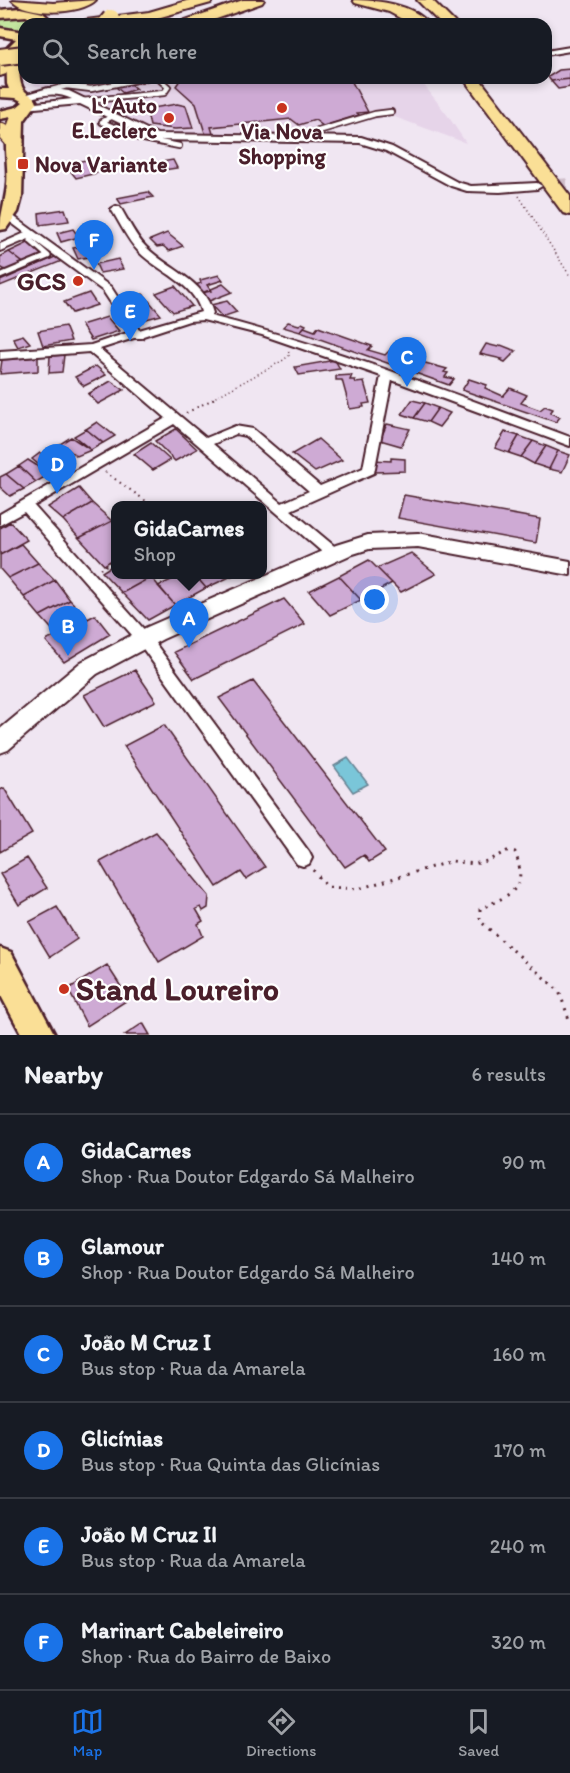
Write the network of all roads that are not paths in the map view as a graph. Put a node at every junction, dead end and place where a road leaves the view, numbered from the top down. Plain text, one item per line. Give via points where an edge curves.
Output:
1 (8, 0) edge
2 (91, 0) edge
3 (126, 0) edge
4 (206, 0) edge
5 (217, 0) edge
6 (231, 0) edge
7 (257, 0) edge
8 (360, 0) edge
9 (385, 0) edge
10 (395, 0) edge
11 (424, 0) edge
12 (24, 9) edge
13 (0, 12) edge
14 (42, 18) edge
15 (111, 18) edge
16 (134, 18) edge
17 (174, 18) edge
18 (188, 18) edge
19 (205, 18) edge
20 (411, 18) edge
21 (418, 18) edge
22 (428, 18) edge
23 (443, 18) edge
24 (0, 32) edge
25 (18, 36) edge
26 (18, 44) edge
27 (570, 49) edge
28 (552, 52) edge
29 (18, 57) edge
30 (18, 61) edge
31 (1, 64) edge
32 (74, 84) edge
33 (90, 84) edge
34 (118, 84) edge
35 (165, 84) edge
36 (476, 84) edge
37 (489, 84) edge
38 (494, 84) edge
39 (68, 86) junction
40 (0, 87) edge
41 (104, 87) junction
42 (48, 91) junction
43 (0, 93) edge
44 (106, 99) junction
45 (82, 101) junction
46 (23, 102) junction
47 (98, 110) junction
48 (391, 112) dead end
49 (0, 116) edge
50 (111, 117) junction
51 (528, 129) junction
52 (10, 134) edge
53 (288, 140) junction
54 (179, 146) dead end
55 (570, 181) edge
56 (537, 186) tunnel mouth
57 (116, 209) dead end
58 (570, 209) edge
59 (4, 221) edge
60 (31, 234) junction
61 (0, 248) edge
62 (0, 276) edge
63 (203, 317) junction
64 (138, 336) junction
65 (92, 348) junction
66 (0, 355) edge
67 (387, 374) junction
68 (176, 418) junction
69 (570, 442) edge
70 (203, 444) junction
71 (318, 492) junction
72 (26, 505) junction
73 (280, 509) junction
74 (0, 520) edge
75 (334, 554) junction
76 (570, 568) edge
77 (144, 639) junction
78 (0, 743) edge
79 (303, 858) road end
80 (0, 963) edge
81 (39, 1035) edge

1 - 12 main road
1 - 13 main road
2 - 12 highway via 60,15
3 - 15 highway
4 - 16 highway
5 - 17 highway
6 - 18 highway
7 - 19 highway
8 - 20 highway
9 - 21 highway
10 - 22 highway
11 - 23 highway
12 - 13 main road
12 - 14 main road
24 - 25 main road
24 - 31 main road via 6,38
26 - 46 main road via 13,49 14,84
27 - 28 street
29 - 31 highway, bridge
30 - 31 highway
31 - 40 main road via 8,70 8,77
32 - 39 lane
33 - 41 lane
34 - 41 lane
35 - 44 lane via 168,87 164,93
36 - 58 highway
37 - 51 highway
38 - 51 highway
39 - 41 lane
39 - 42 lane
42 - 45 street via 66,93
42 - 46 street
43 - 46 main road
44 - 45 lane
44 - 47 lane via 96,106
45 - 46 street
45 - 47 street
46 - 49 main road
46 - 52 main road
47 - 50 street
48 - 53 lane
49 - 52 main road
50 - 53 street via 161,138
50 - 54 lane via 102,122 146,142
51 - 55 highway
52 - 59 main road via 17,166 14,199
53 - 56 street via 361,140 389,149 454,184 478,189
57 - 63 street via 145,253 185,282 205,306 207,313
59 - 60 street
60 - 61 street
60 - 62 lane via 31,241 48,256
60 - 64 street via 107,289
63 - 64 street via 188,318
63 - 67 street
64 - 65 street
65 - 66 street
65 - 68 street
67 - 69 street
67 - 71 street via 369,470
68 - 70 street
68 - 72 street
70 - 71 street via 235,430 249,432
70 - 73 street
71 - 73 street
72 - 74 street
72 - 77 street
73 - 75 street
75 - 76 street via 368,542 418,540
75 - 77 street
77 - 78 street via 89,668
77 - 79 street
80 - 81 main road

